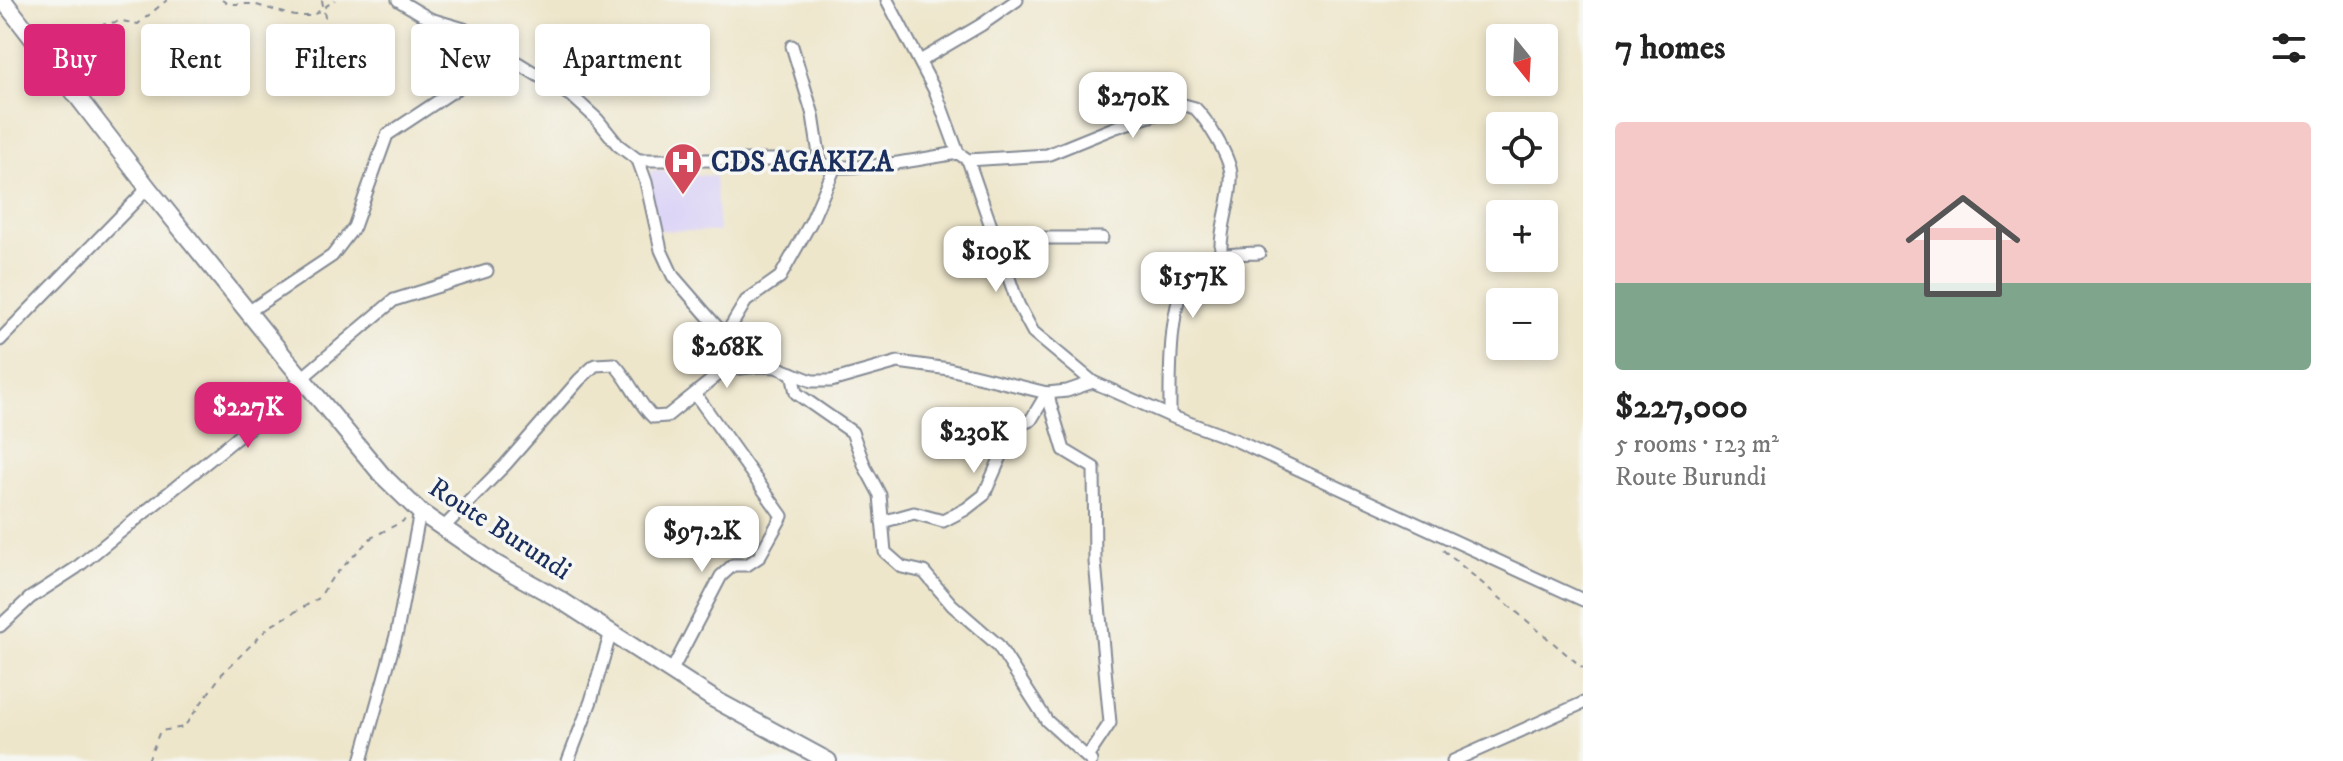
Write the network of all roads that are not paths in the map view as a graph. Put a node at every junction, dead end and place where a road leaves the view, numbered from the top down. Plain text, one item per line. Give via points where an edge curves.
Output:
1 (3, 0) edge
2 (398, 0) edge
3 (887, 0) edge
4 (1017, 0) edge
5 (447, 24) edge
6 (792, 46) dead end
7 (920, 61) junction
8 (519, 64) edge
9 (447, 96) edge
10 (963, 156) junction
11 (638, 160) junction
12 (820, 161) junction
13 (835, 167) junction
14 (148, 188) junction
15 (1102, 238) dead end
16 (999, 247) junction
17 (1259, 253) dead end
18 (1221, 255) junction
19 (487, 271) dead end
20 (248, 312) junction
21 (725, 336) junction
22 (0, 340) edge
23 (724, 370) junction
24 (792, 373) junction
25 (302, 378) junction
26 (1093, 382) junction
27 (1047, 393) junction
28 (696, 395) junction
29 (1170, 416) junction
30 (420, 512) junction
31 (882, 522) junction
32 (443, 528) junction
33 (1583, 600) edge
34 (0, 626) edge
35 (611, 632) junction
36 (672, 670) junction
37 (1583, 703) edge
38 (1090, 759) edge
39 (361, 761) edge
40 (568, 761) edge
41 (828, 761) edge
42 (1453, 761) edge

1 - 14 main road, Route Burundi
2 - 5 street
3 - 7 street
4 - 7 street
6 - 12 street via 813,115
7 - 10 street
8 - 11 street via 573,97
9 - 20 street via 387,135 354,227 332,256
10 - 13 street
10 - 16 street
10 - 18 street via 1047,155 1143,118 1184,105 1195,108 1231,174
11 - 12 street
11 - 21 street via 673,276
12 - 13 street
13 - 21 street via 780,277 746,301
14 - 20 main road, Route Burundi
14 - 22 street
15 - 16 street via 1035,238
16 - 26 street via 1033,332
17 - 18 street
18 - 29 street via 1198,264 1179,296
19 - 25 street via 394,300
20 - 25 main road, Route Burundi
21 - 23 street
23 - 24 street via 760,366
23 - 28 street
24 - 27 street via 831,381 898,362
24 - 31 street via 796,393 852,432 880,495
25 - 30 main road, Route Burundi via 382,475
25 - 34 street via 158,503
26 - 27 street
26 - 29 street
27 - 31 street via 1031,420 1014,427 984,495 943,521 914,513
27 - 38 street via 1064,450 1094,468 1095,562 1110,723
28 - 32 street via 667,416 653,417 614,364 595,365
28 - 36 street via 782,516 759,557 747,565 733,565 721,576
29 - 33 street via 1235,440
30 - 32 main road, Route Burundi
30 - 39 street via 397,632
31 - 38 street via 885,552 902,567 924,572 998,645 1047,721
32 - 35 main road, Route Burundi
35 - 36 main road, Route Burundi
35 - 40 street
36 - 41 main road, Route Burundi via 712,698
37 - 42 street

